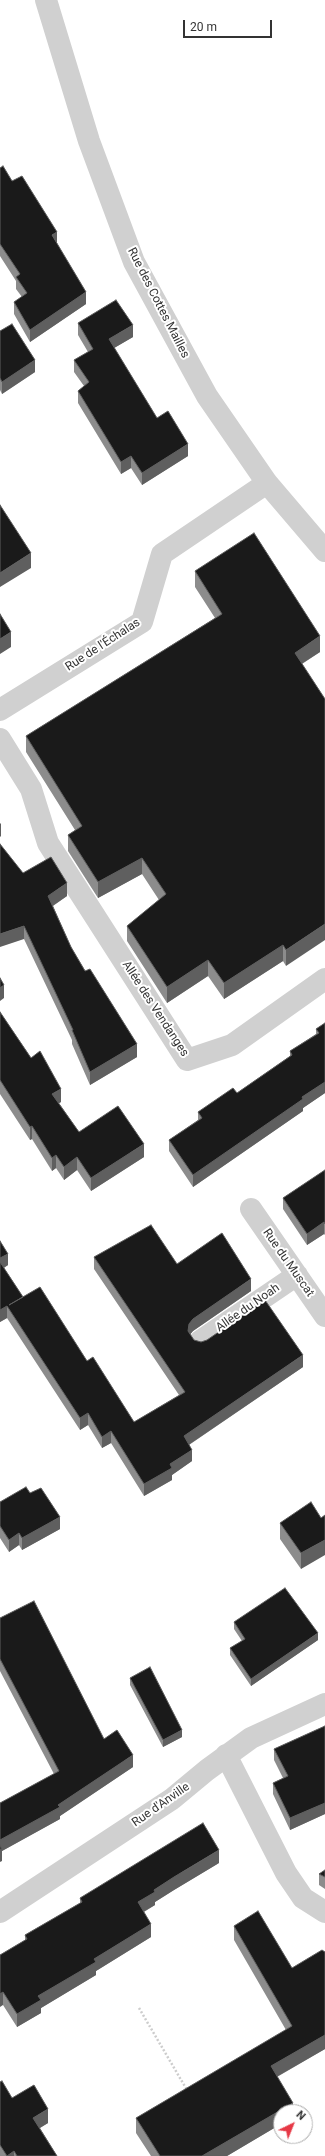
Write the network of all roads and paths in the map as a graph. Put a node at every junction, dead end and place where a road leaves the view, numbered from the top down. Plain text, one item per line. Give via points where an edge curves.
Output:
1 (46, 0) edge
2 (267, 484) junction
3 (325, 551) edge
4 (0, 710) edge
5 (0, 739) edge
6 (325, 980) edge
7 (252, 1210) dead end
8 (297, 1274) junction
9 (317, 1288) edge
10 (325, 1316) edge
11 (200, 1341) edge
12 (325, 1704) edge
13 (226, 1755) junction
14 (0, 1912) edge
15 (325, 1912) edge
16 (139, 2008) dead end
17 (187, 2090) edge

1 - 2 street, Rue des Cottes Mailles via 89,141 134,262 207,396
2 - 3 street, Rue des Cottes Mailles
2 - 4 street, Rue de l'Échalas via 162,554 142,622
5 - 6 street, Allée des Vendanges via 31,789 48,843 187,1060 232,1045
7 - 8 street, Rue du Muscat
8 - 9 street, Rue du Muscat
8 - 11 street, Allée du Noah
9 - 10 street, Rue du Muscat
12 - 13 street, Rue d'Anville via 252,1738
13 - 14 street, Rue d'Anville via 172,1799
13 - 15 street via 286,1873 303,1898
16 - 17 path

